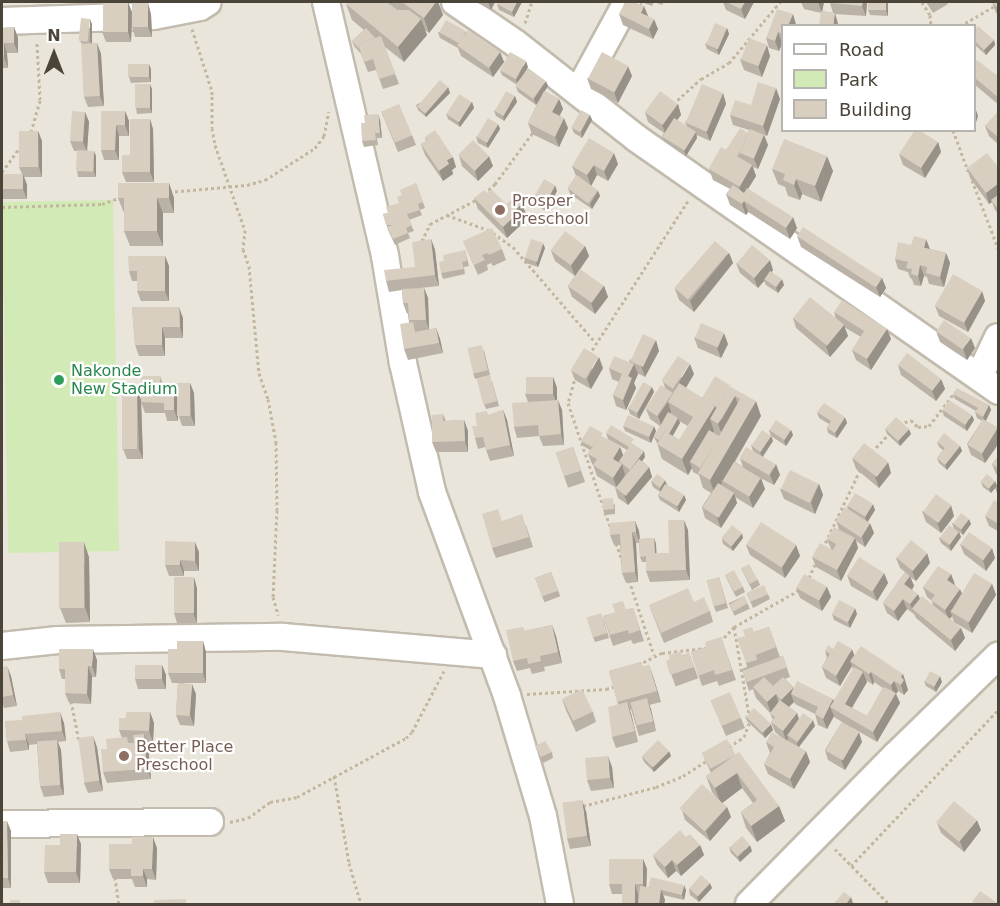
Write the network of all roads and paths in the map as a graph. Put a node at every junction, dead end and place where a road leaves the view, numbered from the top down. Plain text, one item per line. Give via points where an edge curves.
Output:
1 (326, 2) edge
2 (454, 2) edge
3 (627, 2) edge
4 (780, 2) edge
5 (922, 2) edge
6 (999, 4) edge
7 (197, 6) edge
8 (36, 20) junction
9 (2, 21) edge
10 (931, 24) edge
11 (964, 24) edge
12 (345, 86) junction
13 (578, 92) junction
14 (670, 107) edge
15 (535, 130) edge
16 (954, 132) edge
17 (31, 134) edge
18 (25, 141) edge
19 (2, 172) edge
20 (700, 183) junction
21 (231, 187) junction
22 (165, 192) edge
23 (126, 196) edge
24 (2, 207) edge
25 (447, 215) junction
26 (418, 245) edge
27 (999, 248) edge
28 (999, 337) edge
29 (596, 343) junction
30 (586, 359) edge
31 (581, 366) edge
32 (983, 380) edge
33 (868, 457) edge
34 (862, 467) edge
35 (624, 566) edge
36 (627, 577) edge
37 (734, 627) junction
38 (283, 637) junction
39 (2, 646) edge
40 (454, 651) junction
41 (493, 655) junction
42 (654, 655) junction
43 (999, 656) edge
44 (633, 669) edge
45 (619, 684) edge
46 (507, 696) junction
47 (70, 697) edge
48 (999, 710) edge
49 (79, 743) edge
50 (727, 748) edge
51 (709, 759) edge
52 (334, 776) junction
53 (577, 807) edge
54 (210, 822) joint
55 (2, 824) edge
56 (820, 832) junction
57 (851, 866) junction
58 (114, 870) edge
59 (119, 904) edge
60 (361, 904) edge
61 (560, 904) edge
62 (749, 904) edge
63 (889, 904) edge

1 - 12 street
2 - 13 street
3 - 13 street
4 - 14 path via 729,63 701,79
5 - 10 path
6 - 11 path
7 - 8 street via 154,16
7 - 21 path via 212,91 213,135
8 - 9 street
8 - 17 path via 40,100
12 - 21 path via 330,108 324,136 315,148 266,180
12 - 41 street via 385,256 403,363 432,492
13 - 20 street
15 - 25 path via 495,184
16 - 27 path
18 - 19 path
20 - 29 path
20 - 32 street
21 - 22 path
21 - 38 path via 246,230 243,249 249,266 259,373 276,442 273,597
23 - 24 path via 102,204
25 - 26 path via 430,224
25 - 29 path via 488,231 513,247
28 - 32 street
29 - 30 path
31 - 35 path via 568,403
32 - 33 path via 929,426 918,427 911,420 900,422
34 - 37 path via 803,586
36 - 42 path
37 - 42 path via 713,646
37 - 50 path via 750,721 744,737
38 - 39 street via 58,640
38 - 40 street
40 - 41 street
40 - 52 path via 412,732
41 - 46 street
42 - 44 path
43 - 56 street
45 - 46 path via 606,689
46 - 61 street via 543,816
47 - 49 path
48 - 57 path
51 - 53 path via 656,787
52 - 54 path via 297,797 266,803 243,820
52 - 60 path via 349,863
54 - 55 street
56 - 57 path
56 - 62 street
57 - 63 path
58 - 59 path

